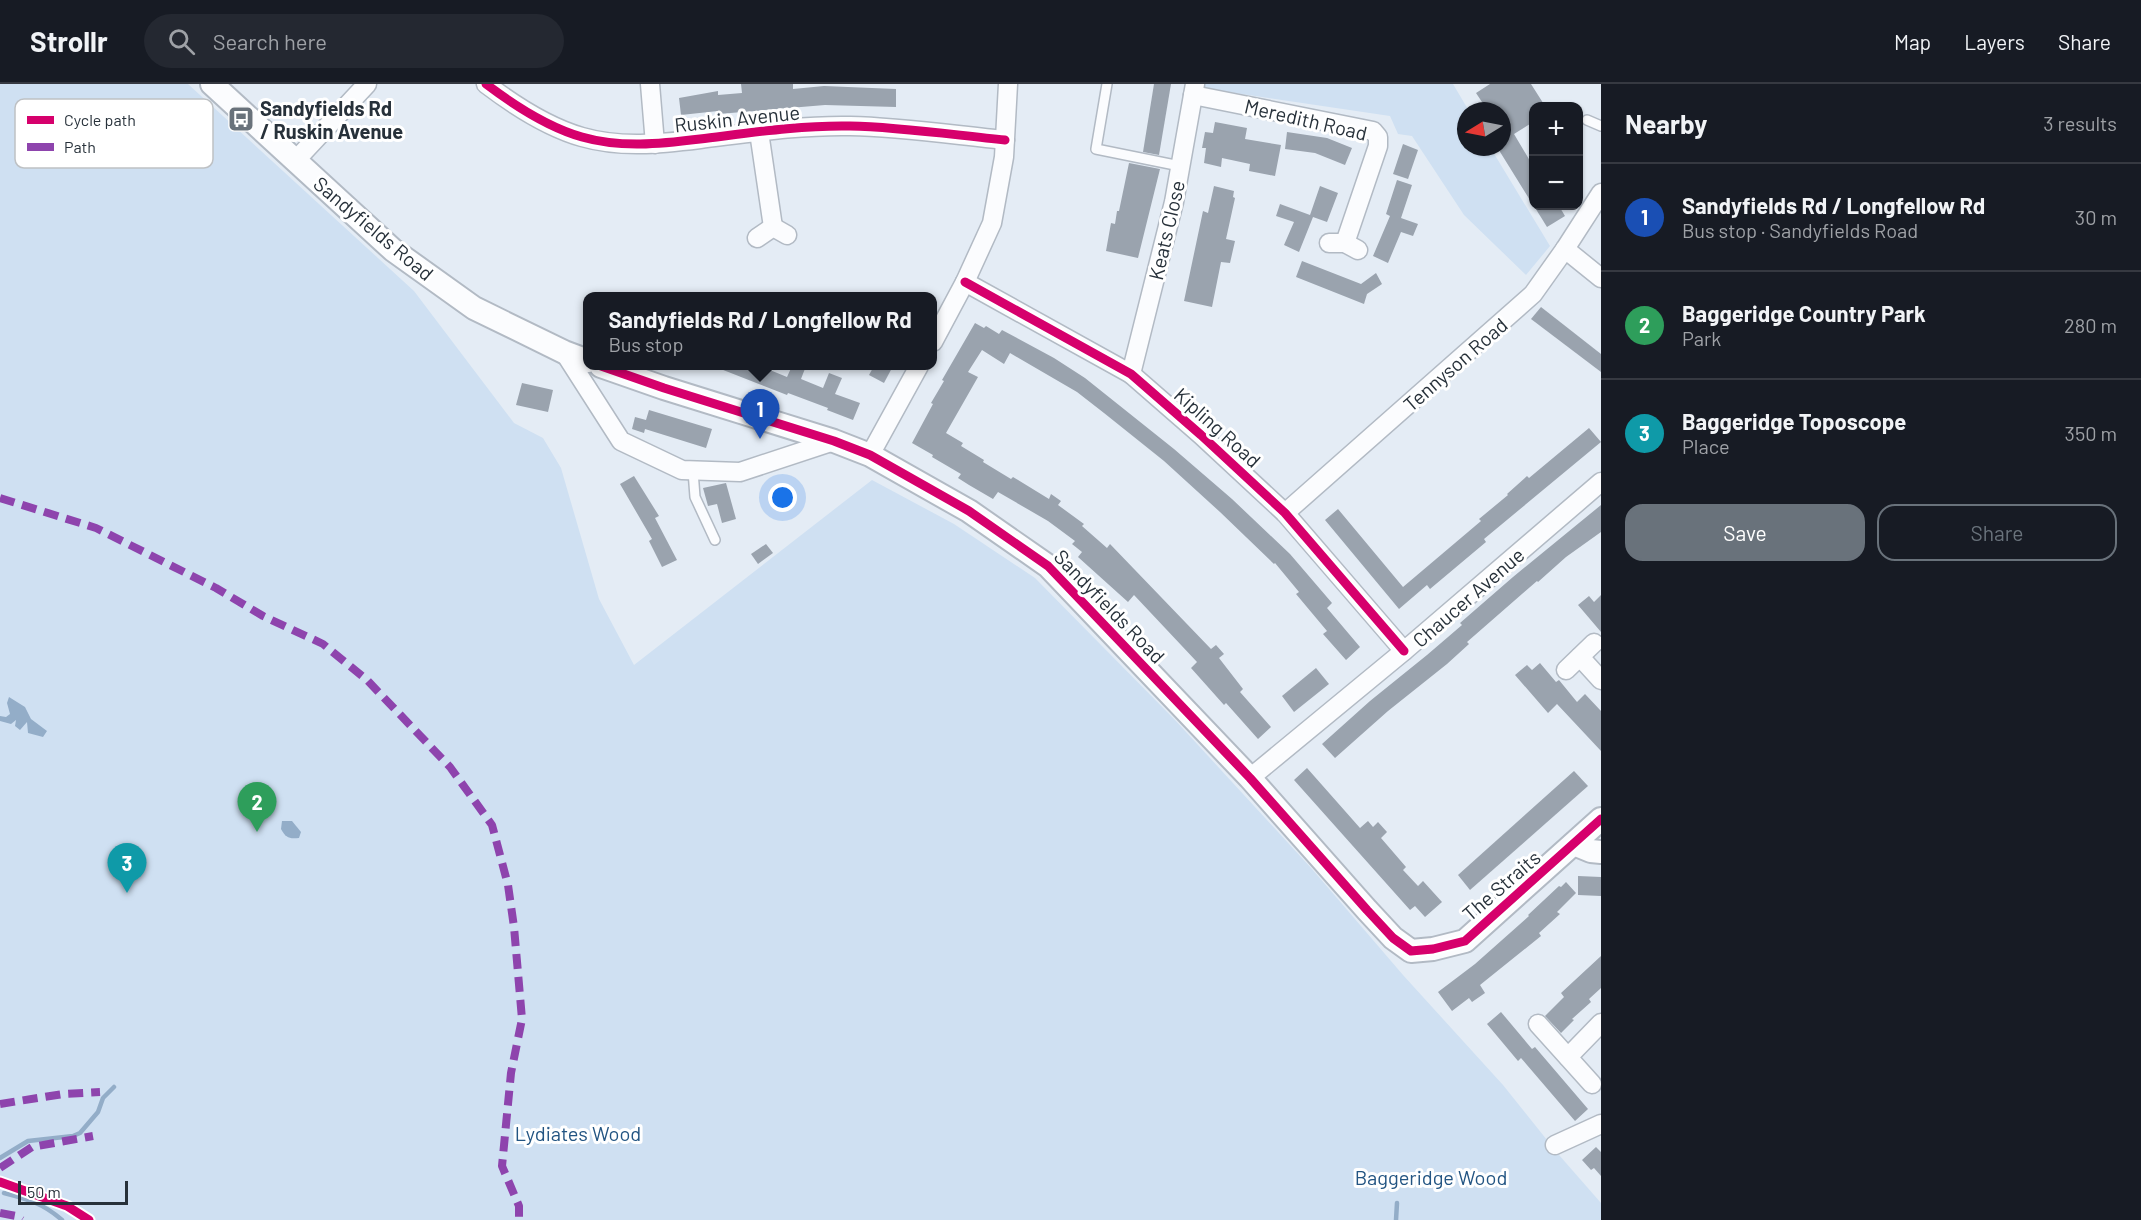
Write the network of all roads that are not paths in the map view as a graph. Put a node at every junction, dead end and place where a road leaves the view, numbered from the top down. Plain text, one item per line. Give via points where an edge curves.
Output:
1 (212, 84) edge
2 (367, 84) edge
3 (486, 84) edge
4 (650, 84) edge
5 (1008, 84) edge
6 (1107, 84) edge
7 (1194, 89) edge
8 (1587, 120) dead end
9 (1601, 126) edge
10 (759, 132) junction
11 (1005, 140) junction
12 (655, 144) junction
13 (295, 161) junction
14 (1180, 166) junction
15 (1601, 193) edge
16 (757, 238) dead end
17 (1344, 246) dead end
18 (1565, 249) junction
19 (1601, 278) edge
20 (966, 282) junction
21 (937, 335) edge
22 (564, 352) junction
23 (583, 358) edge
24 (612, 370) edge
25 (917, 370) edge
26 (1131, 374) junction
27 (834, 441) junction
28 (870, 455) junction
29 (693, 471) junction
30 (1601, 482) edge
31 (1285, 513) junction
32 (715, 540) dead end
33 (1593, 643) dead end
34 (1404, 651) junction
35 (1580, 657) junction
36 (1566, 670) dead end
37 (1601, 680) edge
38 (1250, 778) junction
39 (1601, 819) edge
40 (1574, 844) junction
41 (1601, 852) edge
42 (1411, 951) joint
43 (1601, 1023) edge
44 (1538, 1024) dead end
45 (1568, 1057) junction
46 (1592, 1084) dead end
47 (1601, 1124) edge
48 (1555, 1145) dead end

1 - 13 street, Sandyfields Road
2 - 13 street
3 - 12 street, Ruskin Avenue via 550,126 583,138
4 - 12 street
5 - 11 street
6 - 14 lane via 1096,149
7 - 14 street, Keats Close
7 - 17 street, Meredith Road via 1373,131 1378,146
8 - 9 lane
10 - 11 street, Ruskin Avenue via 850,126
10 - 12 street, Ruskin Avenue
10 - 16 street via 780,231
11 - 20 street via 992,223
13 - 22 street, Sandyfields Road via 393,250 474,308
14 - 26 street, Keats Close
15 - 18 street, Tennyson Road
18 - 19 street
18 - 31 street, Tennyson Road via 1533,294
20 - 21 street
20 - 26 street, Kipling Road
22 - 23 street, Sandyfields Road
22 - 29 street via 621,441 682,470
24 - 27 street, Sandyfields Road
25 - 28 street
26 - 31 street, Kipling Road
27 - 28 street, Sandyfields Road
27 - 29 street via 740,472
28 - 38 street, Sandyfields Road via 969,511 1048,566
29 - 32 lane via 696,497
30 - 34 street, Chaucer Avenue
31 - 34 street, Kipling Road
33 - 35 street
34 - 38 street, Chaucer Avenue
35 - 36 street
35 - 37 street
38 - 42 street, Sandyfields Road via 1393,938
39 - 40 street, The Straits
40 - 41 street
40 - 42 street, The Straits via 1466,941
43 - 45 street
44 - 45 street
45 - 46 street
47 - 48 street

